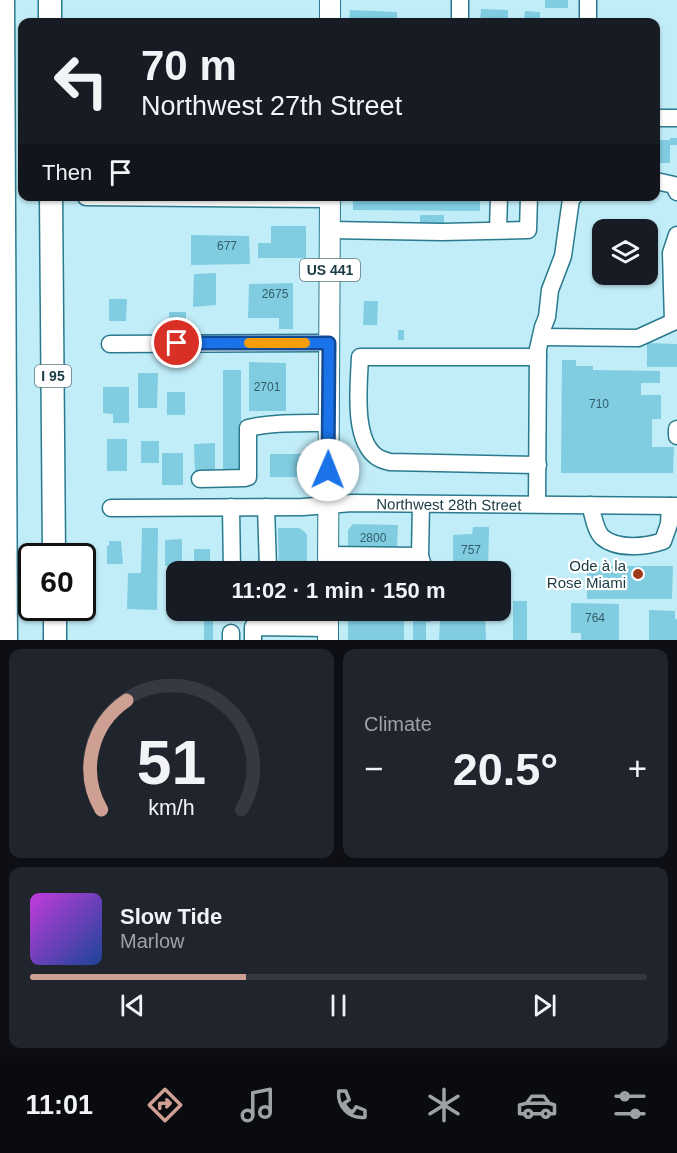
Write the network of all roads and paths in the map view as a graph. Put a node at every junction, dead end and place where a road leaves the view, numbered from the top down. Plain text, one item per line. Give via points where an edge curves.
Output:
1 (3, 0) edge
2 (50, 0) edge
3 (330, 0) edge
4 (460, 0) edge
5 (588, 0) edge
6 (50, 18) edge
7 (330, 18) edge
8 (460, 18) edge
9 (588, 18) edge
10 (660, 118) edge
11 (677, 118) edge
12 (660, 182) edge
13 (677, 192) edge
14 (51, 201) edge
15 (330, 201) edge
16 (499, 201) edge
17 (530, 201) edge
18 (571, 201) edge
19 (330, 230) junction
20 (498, 230) junction
21 (677, 235) edge
22 (541, 337) junction
23 (329, 343) junction
24 (110, 344) dead end
25 (538, 357) junction
26 (328, 423) junction
27 (677, 429) edge
28 (677, 436) edge
29 (538, 465) junction
30 (200, 479) dead end
31 (421, 504) junction
32 (537, 504) junction
33 (327, 505) junction
34 (590, 505) junction
35 (673, 506) edge
36 (231, 507) junction
37 (267, 507) junction
38 (111, 508) dead end
39 (54, 543) edge
40 (232, 561) edge
41 (268, 561) edge
42 (328, 561) edge
43 (423, 561) edge
44 (55, 621) edge
45 (328, 626) edge
46 (301, 634) edge
47 (6, 640) edge
48 (55, 640) edge
49 (254, 640) edge

1 - 47 highway
2 - 6 highway
3 - 7 main road
4 - 8 street
5 - 9 street
10 - 11 street
12 - 13 street via 674,186
14 - 39 highway, I 95
15 - 19 main road, US 441
16 - 20 street
17 - 20 street via 528,230
18 - 22 street via 563,256 550,290 548,317
19 - 20 street
19 - 23 main road, US 441
21 - 22 street via 671,253 673,322 638,338
22 - 25 street
23 - 24 street
23 - 26 main road, US 441
25 - 29 street
25 - 29 street via 360,357 358,416 366,444 377,457 390,462
26 - 30 street via 248,428 248,477
26 - 33 main road, US 441
27 - 28 street
29 - 32 street
31 - 32 street, Northwest 28th Street
31 - 33 street, Northwest 28th Street
31 - 43 street
32 - 34 street, Northwest 28th Street
33 - 37 street, Northwest 28th Street
33 - 42 main road, US 441
34 - 35 street, Northwest 28th Street
34 - 35 street via 601,536 628,546 663,541
36 - 37 street, Northwest 28th Street
36 - 38 street, Northwest 28th Street
36 - 40 street
37 - 41 street
44 - 48 highway
45 - 46 street
46 - 49 street via 253,627

